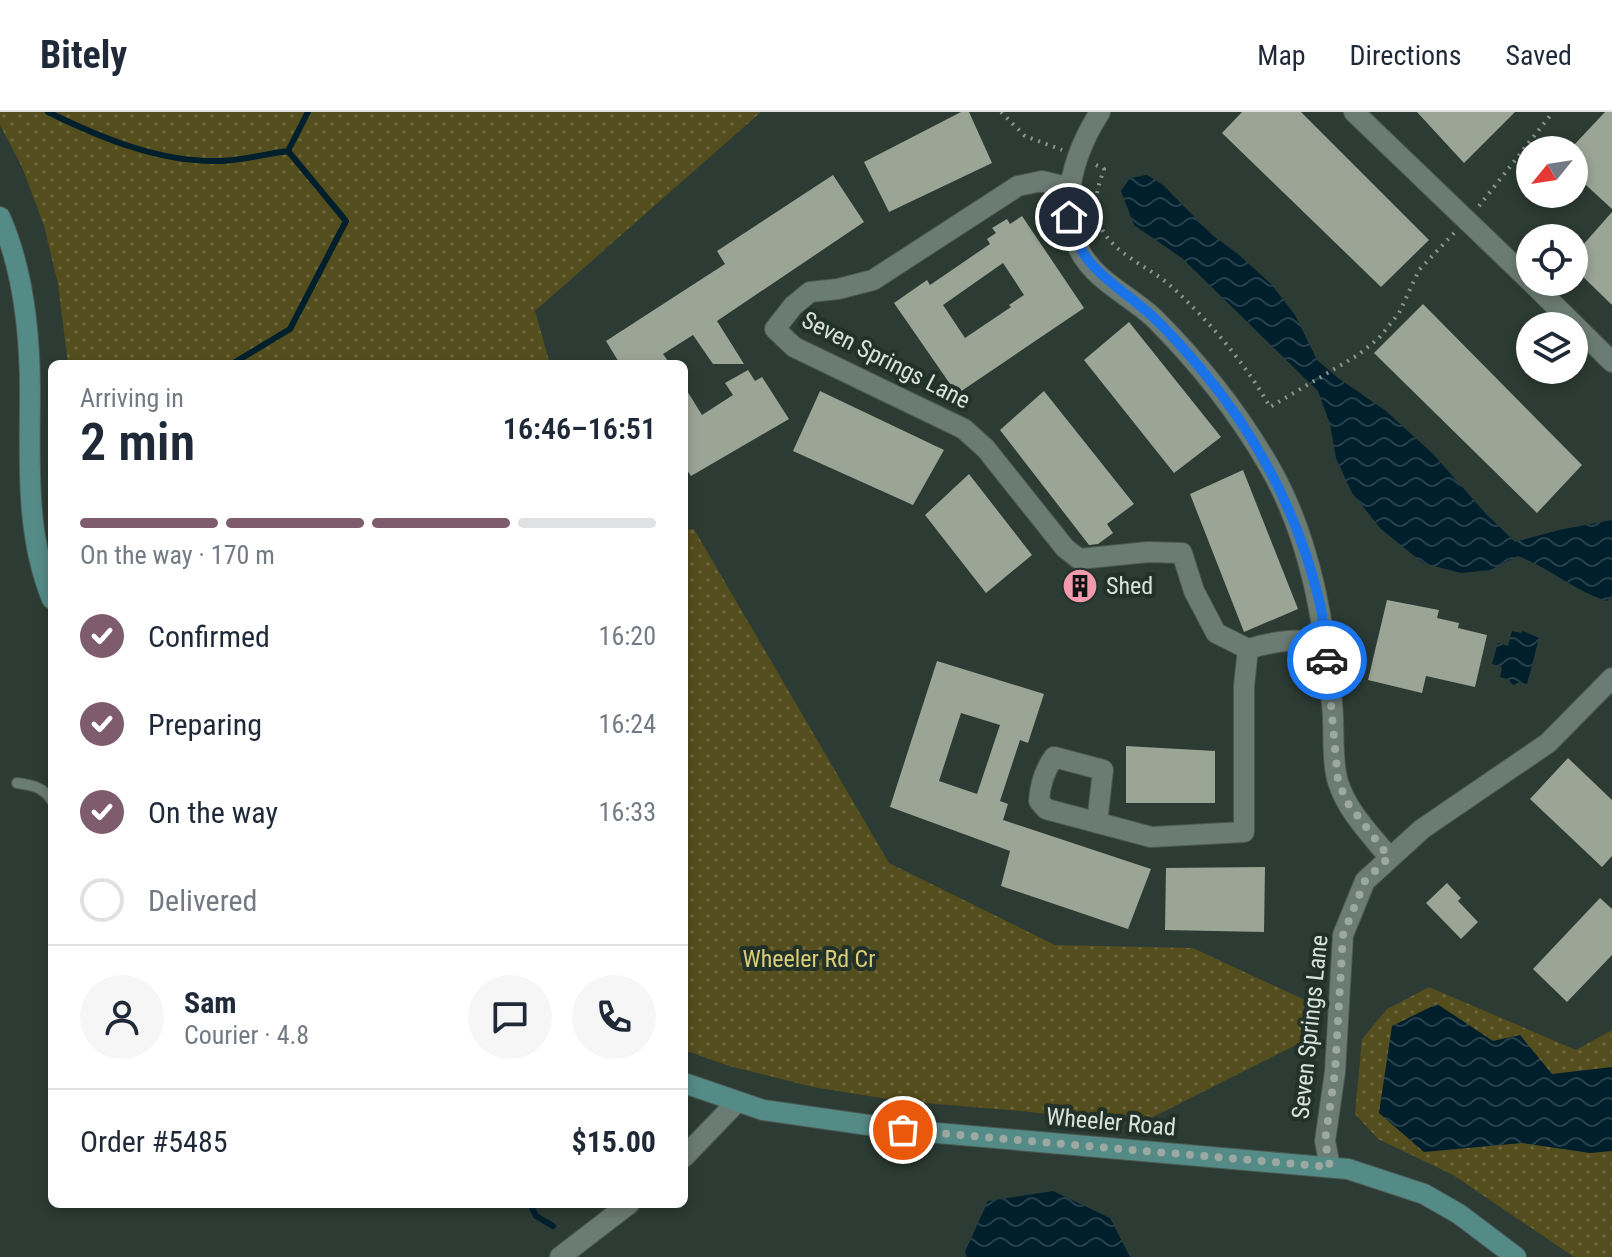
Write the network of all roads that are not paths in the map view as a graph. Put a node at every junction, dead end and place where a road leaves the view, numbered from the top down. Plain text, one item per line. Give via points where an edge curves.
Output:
1 (1100, 112) edge
2 (1354, 112) edge
3 (1070, 188) junction
4 (0, 217) edge
5 (1516, 268) edge
6 (1544, 296) edge
7 (1612, 362) edge
8 (48, 586) edge
9 (1325, 643) junction
10 (1248, 649) junction
11 (1612, 678) edge
12 (17, 783) dead end
13 (48, 793) edge
14 (1097, 823) dead end
15 (1389, 857) junction
16 (688, 1084) edge
17 (737, 1102) junction
18 (688, 1153) edge
19 (1330, 1167) junction
20 (624, 1208) edge
21 (560, 1257) edge
22 (1516, 1257) edge

1 - 3 street via 1077,156
2 - 5 street
3 - 9 street via 1073,238 1087,261 1200,367 1270,467 1307,558
3 - 10 street, Seven Springs Lane via 1042,181 1018,186 873,280 810,292 775,329 794,347 964,429 1079,559 1182,553 1216,633
4 - 8 main road via 19,275 25,315 35,545
6 - 7 street
9 - 10 street via 1275,641
9 - 15 street via 1338,781 1347,802
10 - 14 street via 1244,832 1151,837
11 - 15 street, Seven Springs Lane via 1548,743
12 - 13 lane
15 - 19 street, Seven Springs Lane via 1365,881 1343,935 1325,1141
16 - 17 main road, Wheeler Road
17 - 18 street
17 - 19 main road, Wheeler Road via 903,1130
19 - 22 main road, Wheeler Road via 1424,1194
20 - 21 street

